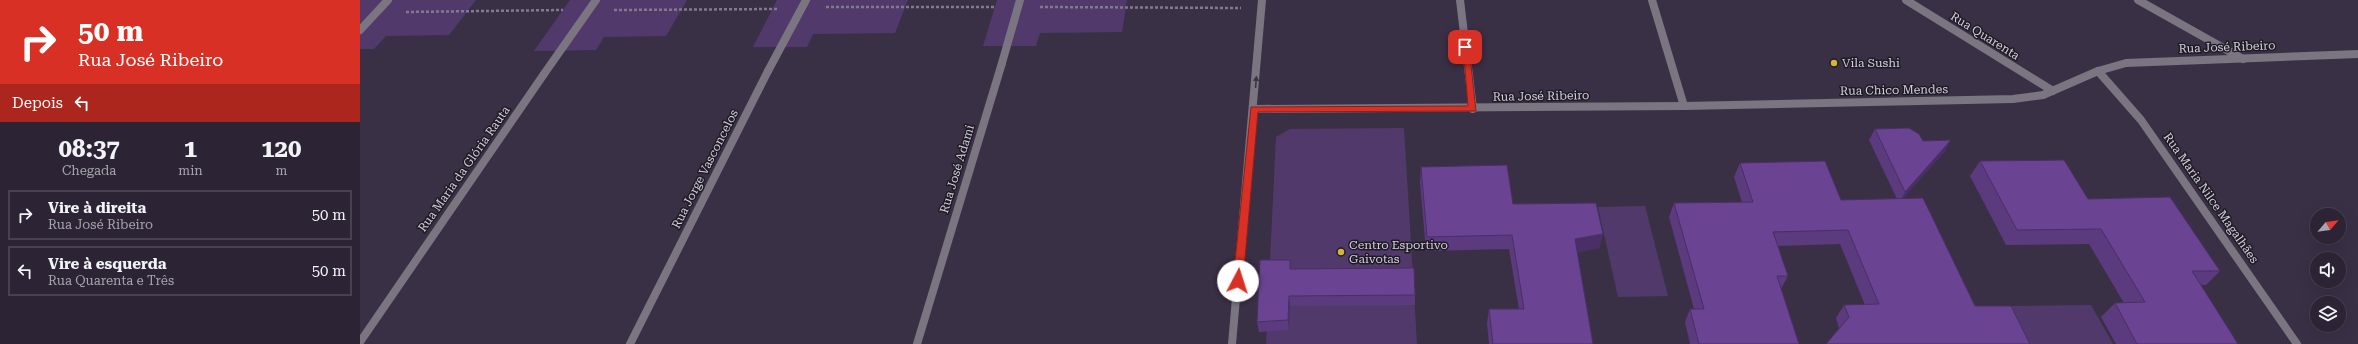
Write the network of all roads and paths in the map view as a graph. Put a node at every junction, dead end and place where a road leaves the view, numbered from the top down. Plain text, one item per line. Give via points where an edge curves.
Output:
1 (388, 0) edge
2 (596, 0) edge
3 (1020, 0) edge
4 (1262, 0) edge
5 (1460, 0) edge
6 (1652, 0) edge
7 (1906, 0) edge
8 (2138, 0) edge
9 (804, 3) edge
10 (360, 30) edge
11 (2358, 54) edge
12 (2243, 59) junction
13 (2098, 71) junction
14 (2052, 91) junction
15 (1684, 106) junction
16 (1254, 109) junction
17 (1473, 109) junction
18 (360, 342) edge
19 (630, 344) edge
20 (917, 344) edge
21 (1232, 344) edge
22 (2297, 344) edge

1 - 10 street
2 - 18 street, Rua Maria da Glória Rauta
3 - 20 street, Rua José Adami
16 -> 4 street
5 - 17 street
6 - 15 street
7 - 14 street, Rua Quarenta
8 - 12 street
9 - 19 street, Rua Jorge Vasconcelos
11 - 12 street, Rua José Ribeiro
12 - 13 street, Rua José Ribeiro via 2143,61
13 - 14 street, Rua Chico Mendes
13 - 22 street, Rua Maria Nilce Magalhães via 2141,120
14 - 15 street, Rua Chico Mendes via 2013,100
15 - 17 street, Rua José Ribeiro
16 - 17 street, Rua José Ribeiro
16 - 21 street

